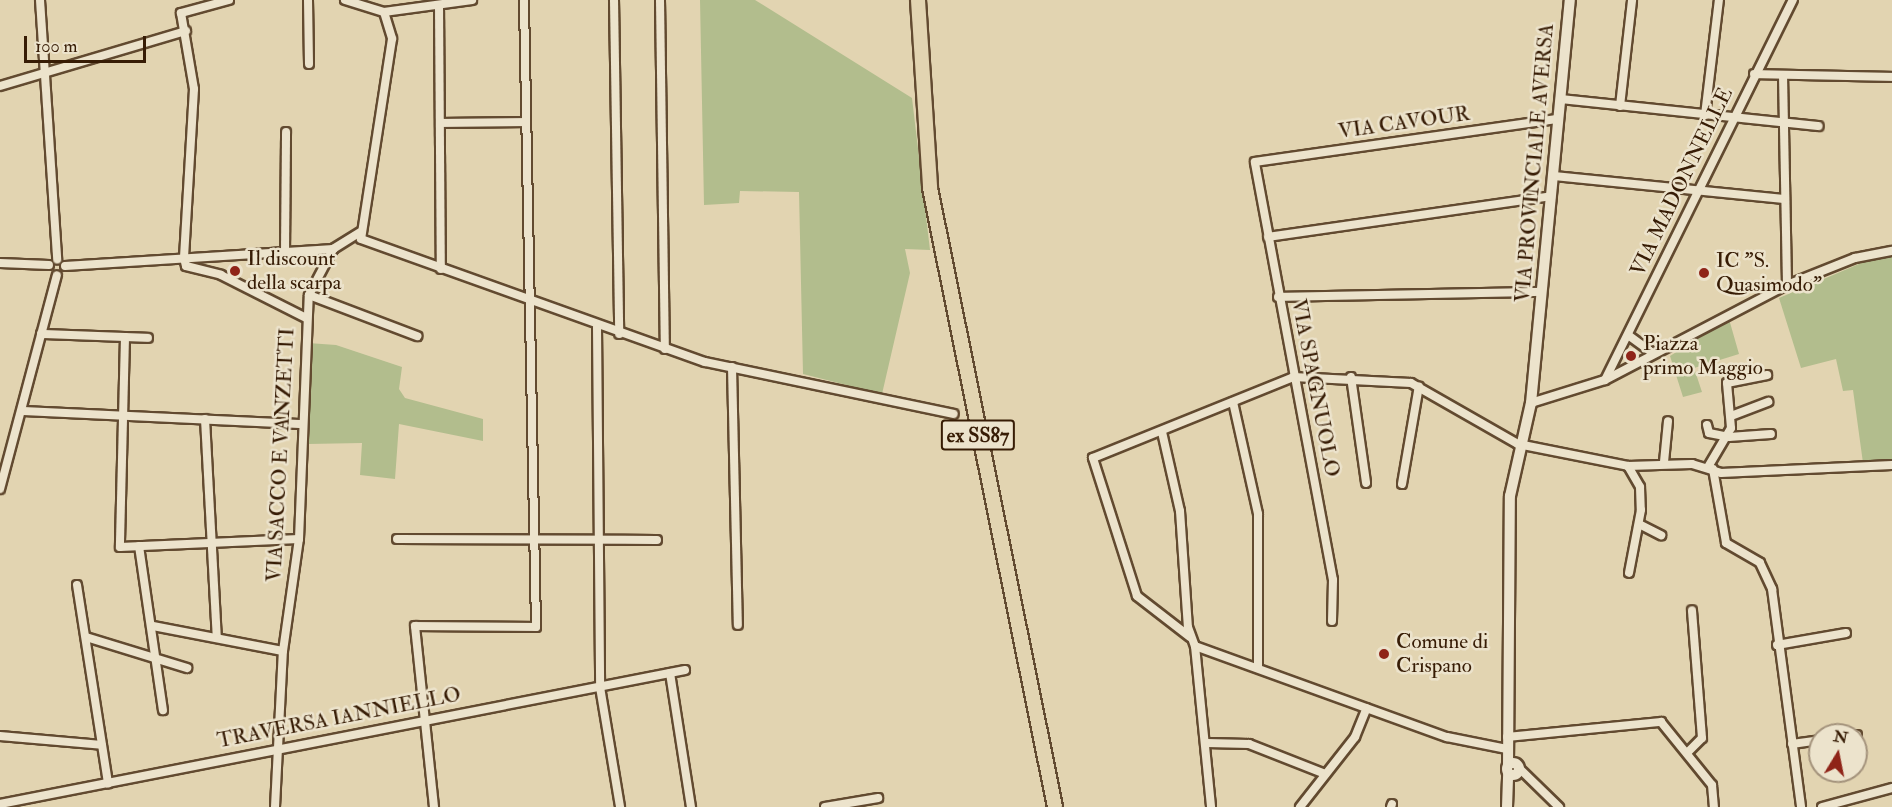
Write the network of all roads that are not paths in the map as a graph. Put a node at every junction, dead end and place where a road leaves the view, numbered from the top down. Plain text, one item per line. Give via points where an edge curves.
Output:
1 (40, 0) edge
2 (228, 0) edge
3 (308, 0) edge
4 (345, 0) edge
5 (472, 0) edge
6 (524, 0) edge
7 (614, 0) edge
8 (660, 0) edge
9 (918, 0) edge
10 (1570, 0) edge
11 (1632, 0) edge
12 (1719, 0) edge
13 (1793, 0) edge
14 (439, 5) junction
15 (384, 12) junction
16 (186, 31) junction
17 (309, 64) dead end
18 (46, 74) junction
19 (1754, 74) junction
20 (1783, 75) junction
21 (1892, 77) edge
22 (0, 86) edge
23 (1560, 99) junction
24 (1620, 106) junction
25 (1705, 115) junction
26 (1734, 118) junction
27 (1558, 119) junction
28 (525, 122) junction
29 (442, 123) junction
30 (1785, 123) junction
31 (1819, 126) dead end
32 (286, 132) dead end
33 (1255, 162) joint
34 (1553, 176) junction
35 (1699, 190) junction
36 (1551, 196) junction
37 (1785, 199) junction
38 (359, 233) junction
39 (1268, 237) junction
40 (333, 249) junction
41 (1892, 251) edge
42 (285, 252) junction
43 (213, 256) junction
44 (184, 258) junction
45 (57, 259) junction
46 (0, 263) edge
47 (49, 265) junction
48 (65, 266) junction
49 (441, 269) junction
50 (213, 273) junction
51 (57, 275) junction
52 (1787, 285) junction
53 (1542, 292) junction
54 (309, 295) junction
55 (1278, 297) junction
56 (528, 302) junction
57 (306, 318) junction
58 (597, 327) junction
59 (41, 334) junction
60 (619, 334) junction
61 (1628, 335) junction
62 (417, 336) dead end
63 (125, 337) junction
64 (148, 338) dead end
65 (665, 349) junction
66 (1653, 353) junction
67 (732, 367) junction
68 (1767, 375) dead end
69 (1293, 377) junction
70 (1351, 377) junction
71 (1605, 380) junction
72 (1419, 386) junction
73 (1233, 402) junction
74 (1768, 402) dead end
75 (1531, 403) junction
76 (22, 411) junction
77 (954, 414) dead end
78 (124, 416) junction
79 (1731, 416) junction
80 (205, 419) junction
81 (1668, 421) dead end
82 (301, 424) junction
83 (1707, 425) dead end
84 (1162, 432) junction
85 (1770, 434) dead end
86 (1729, 437) junction
87 (1518, 444) junction
88 (1664, 462) junction
89 (1892, 465) edge
90 (1628, 466) junction
91 (1711, 468) junction
92 (1366, 483) dead end
93 (1402, 484) dead end
94 (0, 489) edge
95 (1639, 524) junction
96 (1661, 535) dead end
97 (299, 539) junction
98 (397, 539) dead end
99 (600, 540) junction
100 (657, 540) dead end
101 (532, 541) junction
102 (212, 543) junction
103 (139, 546) junction
104 (1629, 573) dead end
105 (77, 585) dead end
106 (1692, 610) dead end
107 (1332, 621) dead end
108 (738, 625) dead end
109 (153, 626) junction
110 (1846, 633) dead end
111 (86, 637) junction
112 (1190, 637) junction
113 (217, 638) junction
114 (1777, 645) junction
115 (1195, 646) junction
116 (283, 651) junction
117 (156, 658) junction
118 (187, 668) dead end
119 (1258, 668) junction
120 (685, 670) dead end
121 (670, 673) junction
122 (600, 687) junction
123 (1367, 708) junction
124 (163, 710) dead end
125 (422, 719) junction
126 (0, 736) edge
127 (1507, 737) junction
128 (1808, 742) edge
129 (1207, 743) junction
130 (1792, 744) junction
131 (102, 745) junction
132 (277, 748) junction
133 (1506, 749) junction
134 (1688, 753) junction
135 (1512, 769) junction
136 (1325, 774) junction
137 (108, 784) junction
138 (1892, 788) edge
139 (878, 798) dead end
140 (0, 804) edge
141 (275, 807) edge
142 (434, 807) edge
143 (620, 807) edge
144 (691, 807) edge
145 (825, 807) edge
146 (1055, 807) edge
147 (1211, 807) edge
148 (1300, 807) edge
149 (1506, 807) edge
150 (1559, 807) edge
151 (1713, 807) edge
152 (1801, 807) edge
153 (1822, 807) edge

1 - 18 street
2 - 16 street via 181,14
3 - 17 street
4 - 15 street
5 - 14 street
6 - 28 street
7 - 60 street
8 - 65 street
9 - 146 highway, ex SS87 via 930,188
10 - 23 street, VIA PROVINCIALE AVERSA
11 - 24 street
12 - 25 street
13 - 19 street, VIA MADONNELLE
14 - 15 street
14 - 29 street
15 - 38 street via 393,28 391,51
16 - 18 street
16 - 44 street via 194,89
18 - 22 street
18 - 45 street
19 - 20 street
19 - 26 street, VIA MADONNELLE
20 - 21 street
20 - 30 street
23 - 24 street
23 - 27 street, VIA PROVINCIALE AVERSA
24 - 25 street
25 - 26 street
26 - 30 street
26 - 35 street, VIA MADONNELLE
27 - 33 street, VIA CAVOUR
27 - 34 street, VIA PROVINCIALE AVERSA
28 - 29 street
28 - 56 street
29 - 49 street
30 - 31 street
30 - 37 street
32 - 42 street
33 - 39 street, VIA SPAGNUOLO
34 - 35 street
34 - 36 street, VIA PROVINCIALE AVERSA
35 - 37 street
35 - 61 street, VIA MADONNELLE
36 - 39 street
36 - 53 street, VIA PROVINCIALE AVERSA
37 - 52 street
38 - 40 street
38 - 49 street via 362,239
39 - 55 street, VIA SPAGNUOLO
40 - 42 street
40 - 54 street, VIA SACCO E VANZETTI
41 - 52 street via 1855,258
42 - 43 street
43 - 44 street
43 - 50 street
44 - 48 street
44 - 50 street via 186,266
45 - 47 street
45 - 48 street
46 - 47 street
47 - 51 street
48 - 51 street
49 - 56 street
50 - 57 street
51 - 59 street
52 - 66 street
53 - 55 street
53 - 75 street, VIA PROVINCIALE AVERSA
54 - 57 street, VIA SACCO E VANZETTI
54 - 62 street
55 - 69 street, VIA SPAGNUOLO
56 - 58 street
56 - 101 street
57 - 82 street, VIA SACCO E VANZETTI
58 - 60 street
58 - 99 street
59 - 63 street
59 - 76 street
60 - 65 street
61 - 66 street
61 - 71 street, VIA MADONNELLE
63 - 64 street
63 - 78 street
65 - 67 street
66 - 71 street
67 - 77 street
67 - 108 street
68 - 79 street via 1727,383
69 - 70 street
69 - 73 street
69 - 107 street, VIA SPAGNUOLO via 1333,580
70 - 72 street
70 - 92 street
71 - 75 street
72 - 87 street
72 - 93 street
73 - 84 street
73 - 119 street via 1258,514
74 - 79 street
75 - 87 street, VIA PROVINCIALE AVERSA
76 - 78 street
76 - 94 street
78 - 80 street
78 - 103 street via 120,547
79 - 86 street
80 - 82 street
80 - 102 street
81 - 88 street
82 - 97 street, VIA SACCO E VANZETTI
83 - 86 street via 1709,433
84 - 112 street via 1180,511
84 - 112 street via 1093,458 1109,494 1137,596
85 - 86 street
86 - 91 street
87 - 90 street
87 - 127 street, VIA PROVINCIALE AVERSA via 1508,526
88 - 90 street
88 - 91 street
89 - 91 street
90 - 95 street via 1640,487
91 - 114 street via 1726,543 1760,563 1772,589
95 - 96 street
95 - 104 street
97 - 102 street
97 - 116 street, VIA SACCO E VANZETTI
98 - 101 street
99 - 100 street
99 - 101 street
99 - 122 street
101 - 125 street via 536,627 415,627
102 - 103 street
102 - 113 street
103 - 109 street
105 - 111 street
106 - 134 street via 1702,738
109 - 113 street
109 - 117 street
110 - 114 street
111 - 117 street
111 - 131 street
112 - 115 street
113 - 116 street
114 - 130 street
115 - 119 street
115 - 129 street
116 - 132 street, VIA SACCO E VANZETTI
117 - 118 street
117 - 124 street
119 - 123 street
120 - 121 street, TRAVERSA IANNIELLO
121 - 122 street, TRAVERSA IANNIELLO
121 - 144 street
122 - 125 street, TRAVERSA IANNIELLO
122 - 143 street
123 - 133 street via 1447,737
123 - 136 street via 1355,736
125 - 132 street, TRAVERSA IANNIELLO
125 - 142 street
126 - 131 street
127 - 133 street, VIA PROVINCIALE AVERSA
127 - 134 street via 1661,722
128 - 130 street
129 - 136 street via 1249,744
129 - 147 street
130 - 152 street
131 - 137 street
132 - 137 street, TRAVERSA IANNIELLO
132 - 141 street, VIA SACCO E VANZETTI
133 - 135 street, VIA PROVINCIALE AVERSA
134 - 151 street via 1712,785
135 - 149 street, VIA PROVINCIALE AVERSA
135 - 150 street
136 - 148 street
137 - 140 street, TRAVERSA IANNIELLO
138 - 153 street
139 - 145 street

